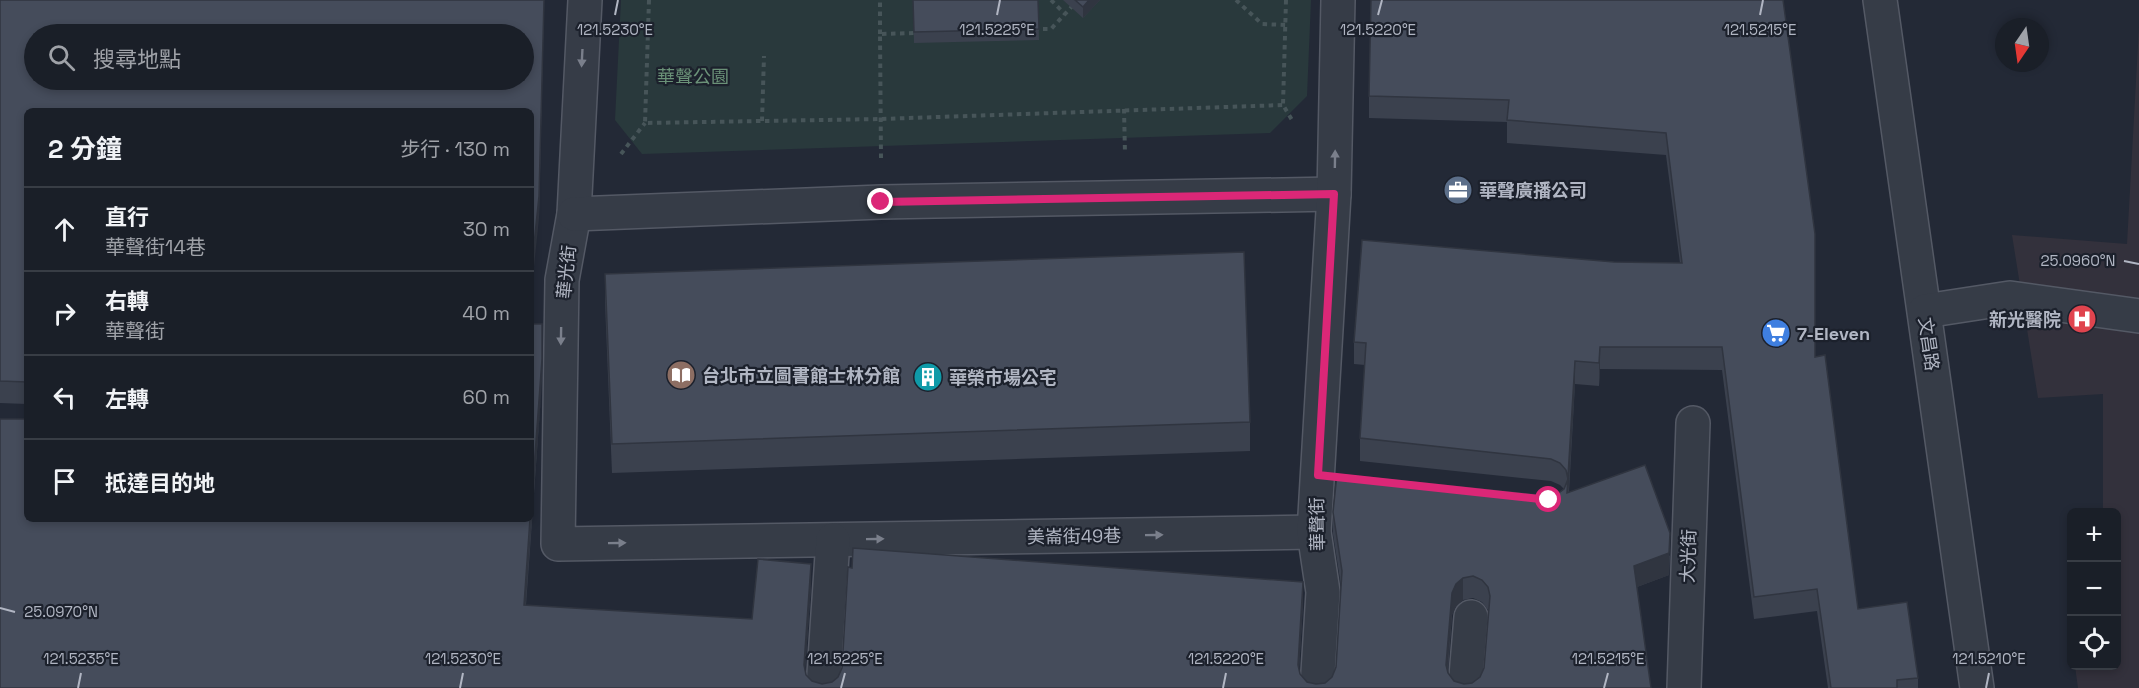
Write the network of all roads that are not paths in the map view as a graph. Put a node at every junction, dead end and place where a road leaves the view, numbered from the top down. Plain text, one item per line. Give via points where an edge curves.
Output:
1 (585, 0) edge
2 (1338, 0) edge
3 (1880, 0) edge
4 (1334, 194) junction
5 (574, 214) junction
6 (1925, 311) junction
7 (2139, 316) edge
8 (1693, 423) dead end
9 (1318, 475) junction
10 (1352, 479) edge
11 (1314, 532) junction
12 (833, 540) junction
13 (558, 544) joint
14 (1471, 617) dead end
15 (823, 688) edge
16 (1317, 688) edge
17 (1465, 688) edge
18 (1684, 688) edge
19 (1977, 688) edge

1 -> 5 street, 華光街
4 -> 2 street, 華聲街
3 - 6 street, 文昌路
4 - 5 street via 881,202
4 - 9 street, 華聲街
5 -> 13 street, 華光街 via 562,280
6 - 7 street via 2010,298
6 - 19 street, 文昌路
8 - 18 street, 大光街
9 - 10 street
9 - 11 street, 華聲街
12 -> 11 street, 美崙街49巷
11 - 16 street, 華聲街 via 1323,592
13 -> 12 street, 美崙街49巷
12 - 15 street
14 - 17 street

